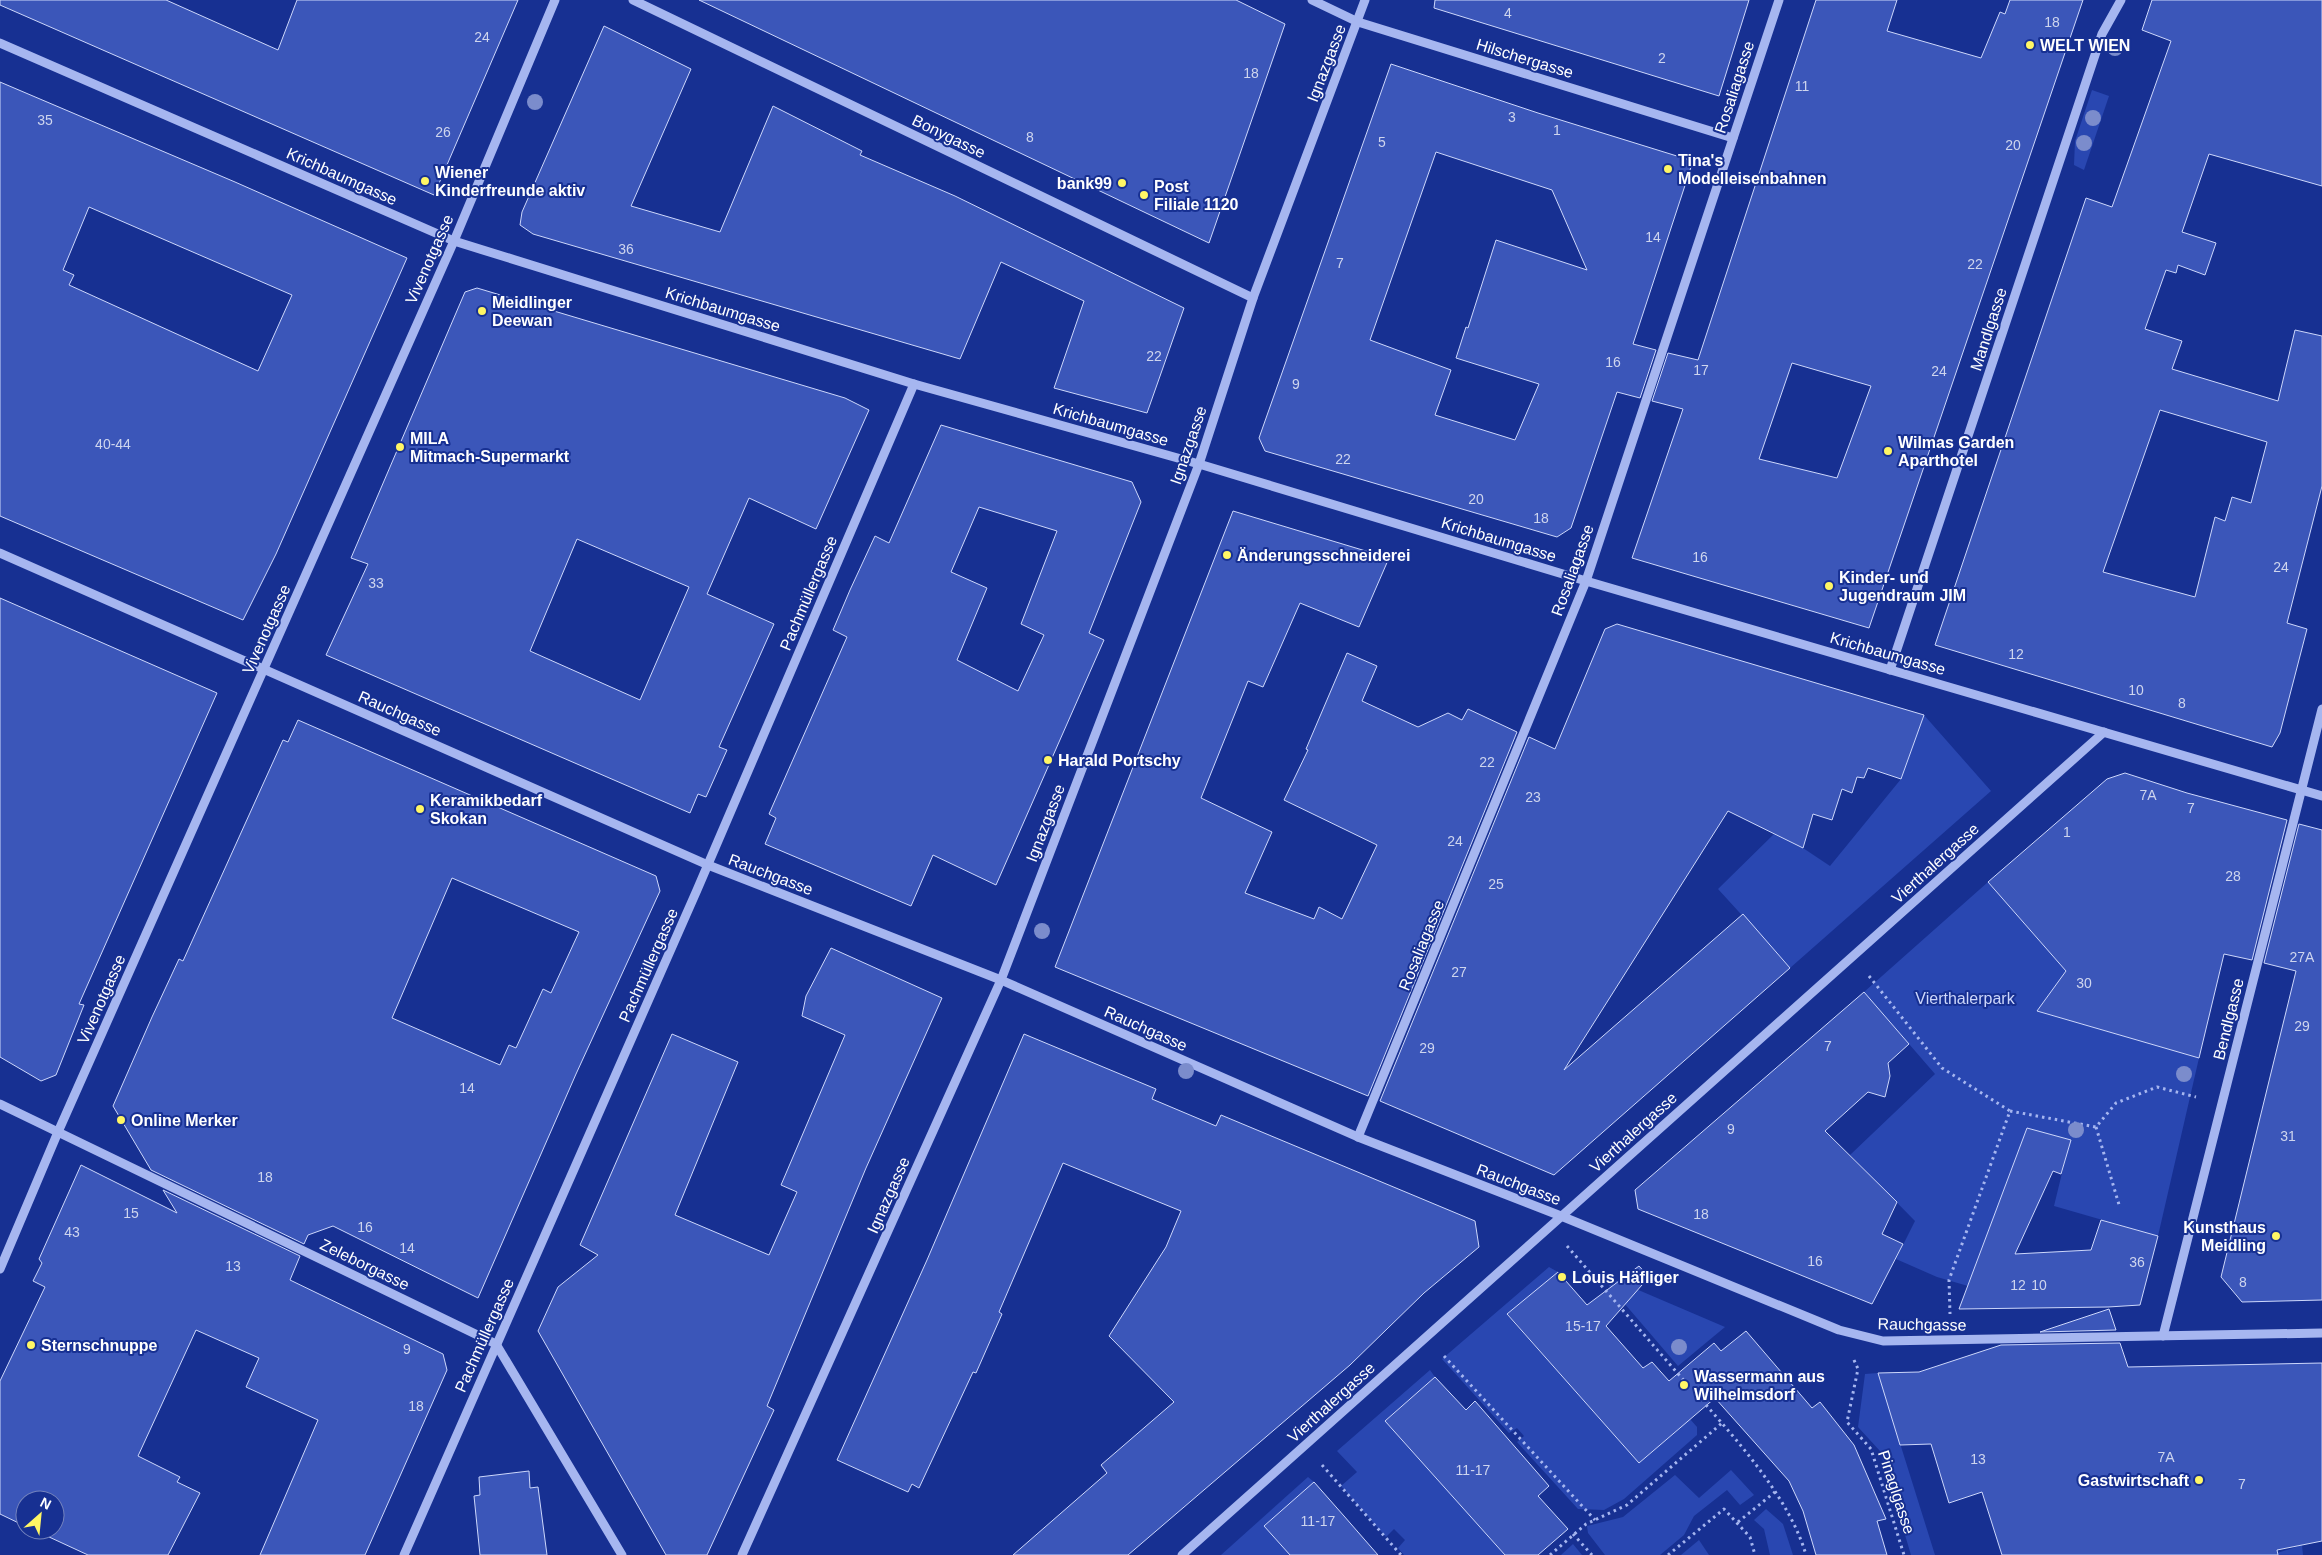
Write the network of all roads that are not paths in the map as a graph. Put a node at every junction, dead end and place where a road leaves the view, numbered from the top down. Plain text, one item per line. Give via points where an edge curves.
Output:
1 (555, 0) edge
2 (632, 0) edge
3 (1312, 0) edge
4 (1365, 0) edge
5 (1779, 0) edge
6 (2121, 0) edge
7 (1358, 22) junction
8 (0, 43) edge
9 (1733, 138) junction
10 (454, 241) junction
11 (1252, 298) junction
12 (914, 384) junction
13 (1199, 464) junction
14 (0, 553) edge
15 (1586, 581) junction
16 (265, 670) junction
17 (1890, 670) junction
18 (2322, 709) edge
19 (2104, 732) junction
20 (2302, 790) junction
21 (2322, 796) edge
22 (708, 865) junction
23 (1002, 980) junction
24 (0, 1104) edge
25 (58, 1132) junction
26 (1358, 1138) junction
27 (1561, 1216) junction
28 (0, 1269) edge
29 (2322, 1333) edge
30 (2163, 1336) junction
31 (496, 1344) junction
32 (404, 1555) edge
33 (622, 1555) edge
34 (742, 1555) edge
35 (1182, 1555) edge

1 - 10 street, Vivenotgasse
2 - 11 street, Bonygasse
3 - 7 street, Hilschergasse
4 - 7 street, Ignazgasse
5 - 9 street, Rosaliagasse
6 - 17 street, Mandlgasse via 2102,34
7 - 9 street, Hilschergasse
7 - 11 street, Ignazgasse
8 - 10 street, Krichbaumgasse
9 - 15 street, Rosaliagasse
10 - 12 street, Krichbaumgasse
10 - 16 street, Vivenotgasse
11 - 13 street, Ignazgasse
12 - 13 street, Krichbaumgasse
12 - 22 street, Pachmüllergasse
13 - 15 street, Krichbaumgasse
13 - 23 street, Ignazgasse
14 - 16 street, Rauchgasse
15 - 17 street, Krichbaumgasse
15 - 26 street, Rosaliagasse
16 - 22 street, Rauchgasse
16 - 25 street, Vivenotgasse
17 - 19 street, Krichbaumgasse
18 - 20 street, Bendlgasse
19 - 20 street, Krichbaumgasse
19 - 27 street, Vierthalergasse
20 - 21 street, Krichbaumgasse
20 - 30 street, Bendlgasse
22 - 23 street, Rauchgasse
22 - 31 street, Pachmüllergasse
23 - 26 street, Rauchgasse
23 - 34 street, Ignazgasse
24 - 25 street, Zeleborgasse
25 - 28 street, Vivenotgasse
25 - 31 street, Zeleborgasse
26 - 27 street, Rauchgasse
27 - 30 street, Rauchgasse via 1838,1330 1884,1341
27 - 35 street, Vierthalergasse
29 - 30 street, Rauchgasse
31 - 32 street, Pachmüllergasse
31 - 33 street

